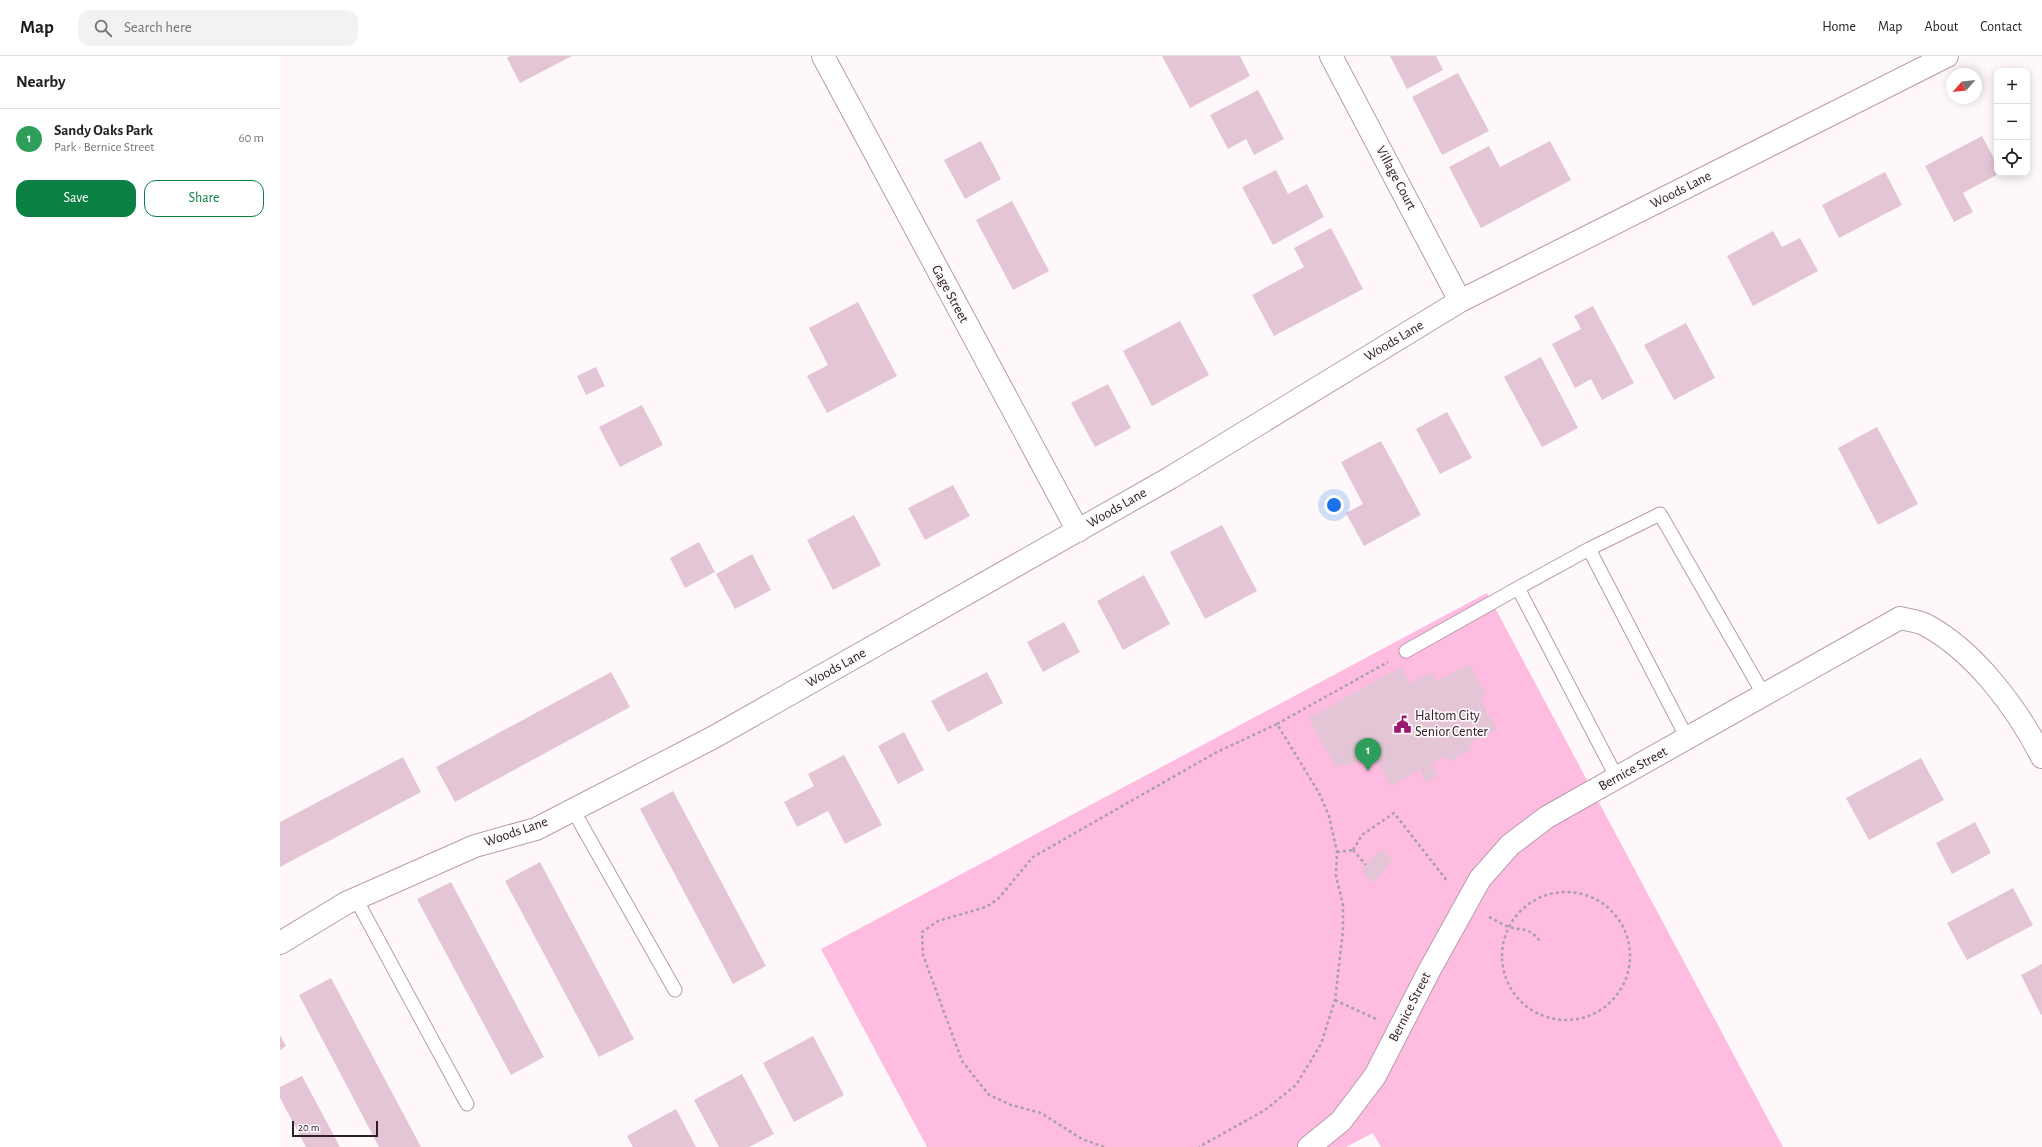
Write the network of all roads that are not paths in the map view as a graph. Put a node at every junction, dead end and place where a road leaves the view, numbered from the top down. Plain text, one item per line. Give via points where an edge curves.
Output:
1 (822, 56) edge
2 (1331, 56) edge
3 (1947, 56) edge
4 (1460, 301) junction
5 (1078, 531) junction
6 (1589, 549) junction
7 (1518, 588) junction
8 (1406, 651) road end
9 (1764, 695) junction
10 (1687, 738) junction
11 (2042, 757) edge
12 (1617, 778) junction
13 (573, 810) junction
14 (356, 899) junction
15 (280, 944) edge
16 (675, 990) dead end
17 (467, 1104) dead end
18 (1309, 1147) edge

1 - 5 street, Gage Street
2 - 4 street, Village Court
3 - 4 street, Woods Lane
4 - 5 street, Woods Lane via 1170,478
5 - 13 street, Woods Lane via 714,737
6 - 7 lane
6 - 9 lane via 1660,514
6 - 10 lane
7 - 8 lane
7 - 12 lane
9 - 10 street, Bernice Street
9 - 11 street, Bernice Street via 1900,618 1923,624 1953,643 1984,673 1994,683 2033,739
10 - 12 street, Bernice Street
12 - 18 street, Bernice Street via 1547,817 1510,845 1480,879 1375,1076 1341,1121
13 - 14 street, Woods Lane via 536,829 475,846
13 - 16 lane
14 - 15 street, Woods Lane
14 - 17 lane

